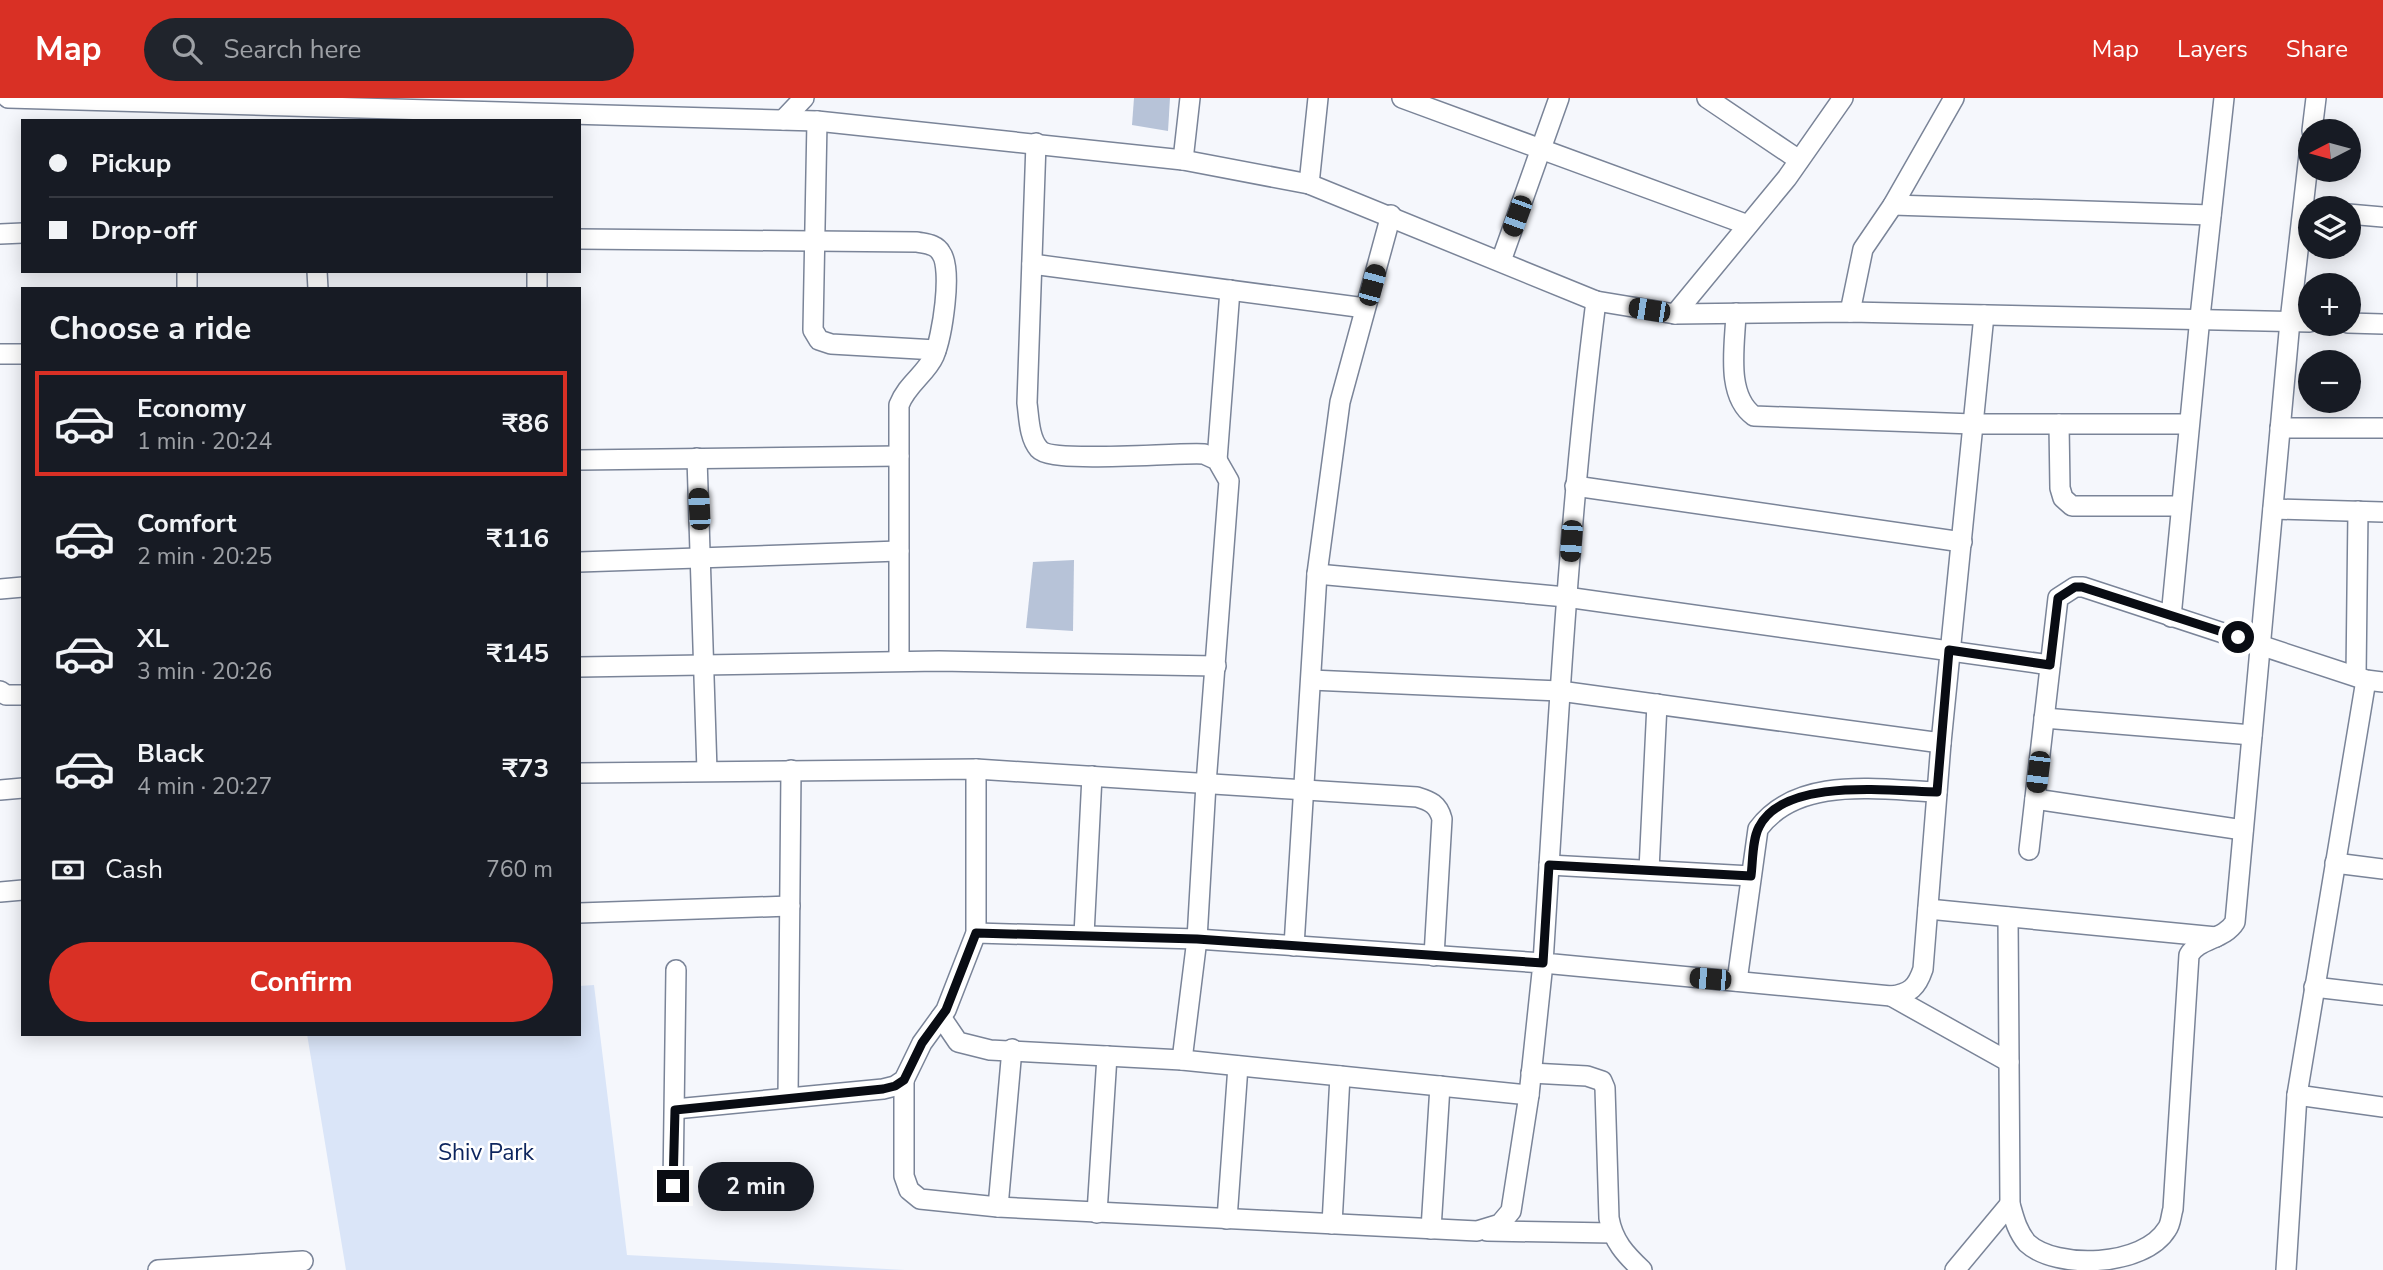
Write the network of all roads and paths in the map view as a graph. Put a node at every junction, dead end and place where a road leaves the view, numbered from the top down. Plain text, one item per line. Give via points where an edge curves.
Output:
1 (8, 98) edge
2 (804, 98) edge
3 (1190, 98) edge
4 (1318, 98) edge
5 (1402, 98) edge
6 (1559, 98) edge
7 (1707, 98) edge
8 (1843, 98) edge
9 (1954, 98) edge
10 (2224, 98) edge
11 (2316, 98) edge
12 (95, 99) edge
13 (516, 105) edge
14 (641, 107) edge
15 (184, 112) edge
16 (314, 113) edge
17 (538, 117) edge
18 (2313, 119) edge
19 (783, 120) junction
20 (817, 121) junction
21 (1035, 143) junction
22 (1541, 149) junction
23 (1183, 160) junction
24 (1799, 160) junction
25 (1309, 184) junction
26 (1893, 205) junction
27 (1391, 215) junction
28 (2211, 215) junction
29 (2361, 215) edge
30 (2383, 217) edge
31 (1748, 225) junction
32 (21, 233) edge
33 (0, 234) edge
34 (581, 239) edge
35 (815, 240) junction
36 (2299, 259) edge
37 (1501, 261) junction
38 (1032, 264) junction
39 (1230, 290) junction
40 (1596, 301) junction
41 (1366, 308) junction
42 (1850, 312) junction
43 (1735, 313) junction
44 (1675, 314) junction
45 (1984, 315) junction
46 (2200, 317) junction
47 (2290, 321) junction
48 (2298, 321) edge
49 (2361, 323) edge
50 (2383, 324) edge
51 (936, 350) junction
52 (0, 354) edge
53 (21, 354) edge
54 (1973, 424) junction
55 (2059, 424) junction
56 (2189, 424) junction
57 (2383, 428) edge
58 (2280, 429) junction
59 (899, 456) junction
60 (697, 458) junction
61 (581, 460) edge
62 (1217, 460) junction
63 (1575, 486) junction
64 (2181, 506) junction
65 (2273, 509) junction
66 (2358, 511) junction
67 (2383, 512) edge
68 (1962, 542) junction
69 (899, 551) junction
70 (701, 559) junction
71 (581, 562) edge
72 (1317, 573) junction
73 (21, 587) edge
74 (0, 589) edge
75 (1566, 597) junction
76 (2171, 617) junction
77 (2261, 644) junction
78 (1949, 650) junction
79 (899, 662) junction
80 (705, 663) junction
81 (2050, 665) junction
82 (1216, 666) junction
83 (581, 667) edge
84 (2368, 679) edge
85 (1311, 680) junction
86 (0, 691) edge
87 (1560, 691) junction
88 (21, 695) edge
89 (1657, 704) junction
90 (2044, 718) junction
91 (2252, 735) junction
92 (1941, 743) junction
93 (976, 769) junction
94 (791, 770) junction
95 (707, 771) junction
96 (581, 773) edge
97 (1092, 776) junction
98 (1206, 784) junction
99 (21, 788) edge
100 (1304, 788) junction
101 (0, 790) edge
102 (1937, 792) junction
103 (2035, 800) junction
104 (2244, 830) junction
105 (2029, 850) dead end
106 (2335, 863) junction
107 (1549, 865) junction
108 (2383, 869) edge
109 (1649, 870) junction
110 (1751, 876) junction
111 (21, 890) edge
112 (0, 892) edge
113 (790, 906) junction
114 (1928, 909) junction
115 (581, 913) edge
116 (2008, 917) junction
117 (976, 933) junction
118 (1084, 934) junction
119 (2217, 937) junction
120 (1197, 939) junction
121 (1294, 946) junction
122 (1434, 956) junction
123 (1543, 963) junction
124 (676, 970) dead end
125 (1737, 981) junction
126 (2315, 987) junction
127 (1891, 996) junction
128 (2383, 996) edge
129 (941, 1017) junction
130 (1012, 1049) junction
131 (1107, 1056) junction
132 (1182, 1060) junction
133 (2009, 1062) junction
134 (1238, 1066) junction
135 (1531, 1073) junction
136 (1340, 1076) junction
137 (904, 1080) junction
138 (1440, 1086) junction
139 (1529, 1095) junction
140 (2297, 1095) junction
141 (788, 1098) junction
142 (2383, 1107) edge
143 (675, 1110) junction
144 (673, 1186) dead end
145 (2010, 1204) junction
146 (998, 1207) junction
147 (1097, 1213) junction
148 (1227, 1219) junction
149 (1332, 1224) junction
150 (1431, 1229) junction
151 (1477, 1231) junction
152 (1612, 1233) junction
153 (303, 1261) dead end
154 (2090, 1267) edge
155 (158, 1270) edge
156 (1642, 1270) edge
157 (1955, 1270) edge
158 (2286, 1270) edge

1 - 12 street
2 - 19 street
3 - 23 street
4 - 25 street
5 - 22 street
6 - 22 street
7 - 24 street
8 - 24 street
9 - 26 street
10 - 28 street
11 - 18 street
12 - 15 street
13 - 16 street
13 - 17 street
14 - 17 street
14 - 19 street
15 - 16 street
19 - 20 street
20 - 21 street
20 - 35 street
21 - 23 street
21 - 38 street
22 - 31 street
22 - 37 street
23 - 25 street
24 - 31 street
25 - 27 street
26 - 28 street
26 - 42 street via 1863,249
27 - 37 street
27 - 41 street
28 - 46 street
29 - 30 street
31 - 44 street
32 - 33 street
34 - 35 street
35 - 51 street via 813,330 819,340
35 - 51 street via 917,242 940,250 946,267
36 - 47 street
37 - 40 street
38 - 39 street
38 - 62 street via 1027,403 1031,433 1039,450 1051,456 1185,452
39 - 41 street
39 - 62 street
40 - 44 street
40 - 63 street
41 - 72 street via 1340,401
42 - 43 street
42 - 45 street
43 - 44 street
43 - 54 street via 1737,396 1754,416
45 - 46 street
45 - 54 street
46 - 47 street
46 - 56 street
47 - 48 street
47 - 58 street
49 - 50 street
51 - 59 street via 899,405
52 - 53 street
54 - 55 street
54 - 68 street
55 - 56 street
55 - 64 street via 2060,488 2071,506
56 - 64 street
57 - 58 street
58 - 65 street
59 - 60 street
59 - 69 street
60 - 61 street
60 - 70 street
62 - 82 street via 1230,481
63 - 68 street
63 - 75 street
64 - 76 street
65 - 66 street
65 - 77 street
66 - 67 street
66 - 84 street
68 - 78 street
69 - 70 street
69 - 79 street
70 - 71 street
70 - 80 street
72 - 75 street
72 - 85 street
73 - 74 street
75 - 78 street
75 - 87 street
76 - 77 street
76 - 81 street via 2075,587 2058,598
77 - 84 street
77 - 91 street
78 - 81 street
78 - 92 street
79 - 80 street
79 - 82 street
80 - 83 street
80 - 95 street
81 - 90 street
82 - 98 street
84 - 106 street
85 - 87 street
85 - 100 street
86 - 88 street
87 - 89 street
87 - 107 street
89 - 92 street
89 - 109 street
90 - 91 street
90 - 103 street
91 - 104 street
92 - 102 street
93 - 94 street
93 - 97 street
93 - 117 street
94 - 95 street
94 - 113 street
95 - 96 street
97 - 98 street
97 - 118 street
98 - 100 street
98 - 120 street
99 - 101 street
100 - 121 street
100 - 122 street via 1433,802 1441,818
102 - 110 street via 1838,789 1790,802 1767,816 1758,829
102 - 114 street
103 - 104 street
103 - 105 street
104 - 119 street via 2235,922
106 - 108 street
106 - 126 street
107 - 109 street
107 - 123 street
109 - 110 street
110 - 125 street
111 - 112 street
113 - 115 street
113 - 141 street
114 - 116 street
114 - 127 street via 1923,969 1917,984 1905,994
116 - 119 street
116 - 133 street
117 - 118 street
117 - 129 street
118 - 120 street
119 - 154 street via 2193,948 2187,966 2169,1228 2139,1252
120 - 121 street
120 - 132 street
121 - 122 street
122 - 123 street
123 - 125 street
123 - 135 street
124 - 143 street
125 - 127 street
126 - 128 street
126 - 140 street
127 - 133 street
129 - 130 street via 958,1042 990,1050
129 - 137 street
130 - 131 street
130 - 146 street
131 - 132 street
131 - 147 street
132 - 134 street
133 - 145 street
134 - 136 street
134 - 148 street
135 - 139 street
135 - 152 street via 1598,1077 1602,1081
136 - 138 street
136 - 149 street
137 - 141 street via 883,1089
137 - 146 street via 904,1176 909,1190 920,1199
138 - 139 street
138 - 150 street
139 - 151 street via 1511,1211 1500,1224
140 - 142 street
140 - 158 street
141 - 143 street
143 - 144 street
145 - 154 street via 2028,1245 2047,1257
145 - 157 street
146 - 147 street
147 - 148 street
148 - 149 street
149 - 150 street
150 - 151 street
151 - 152 street
152 - 156 street
153 - 155 street

